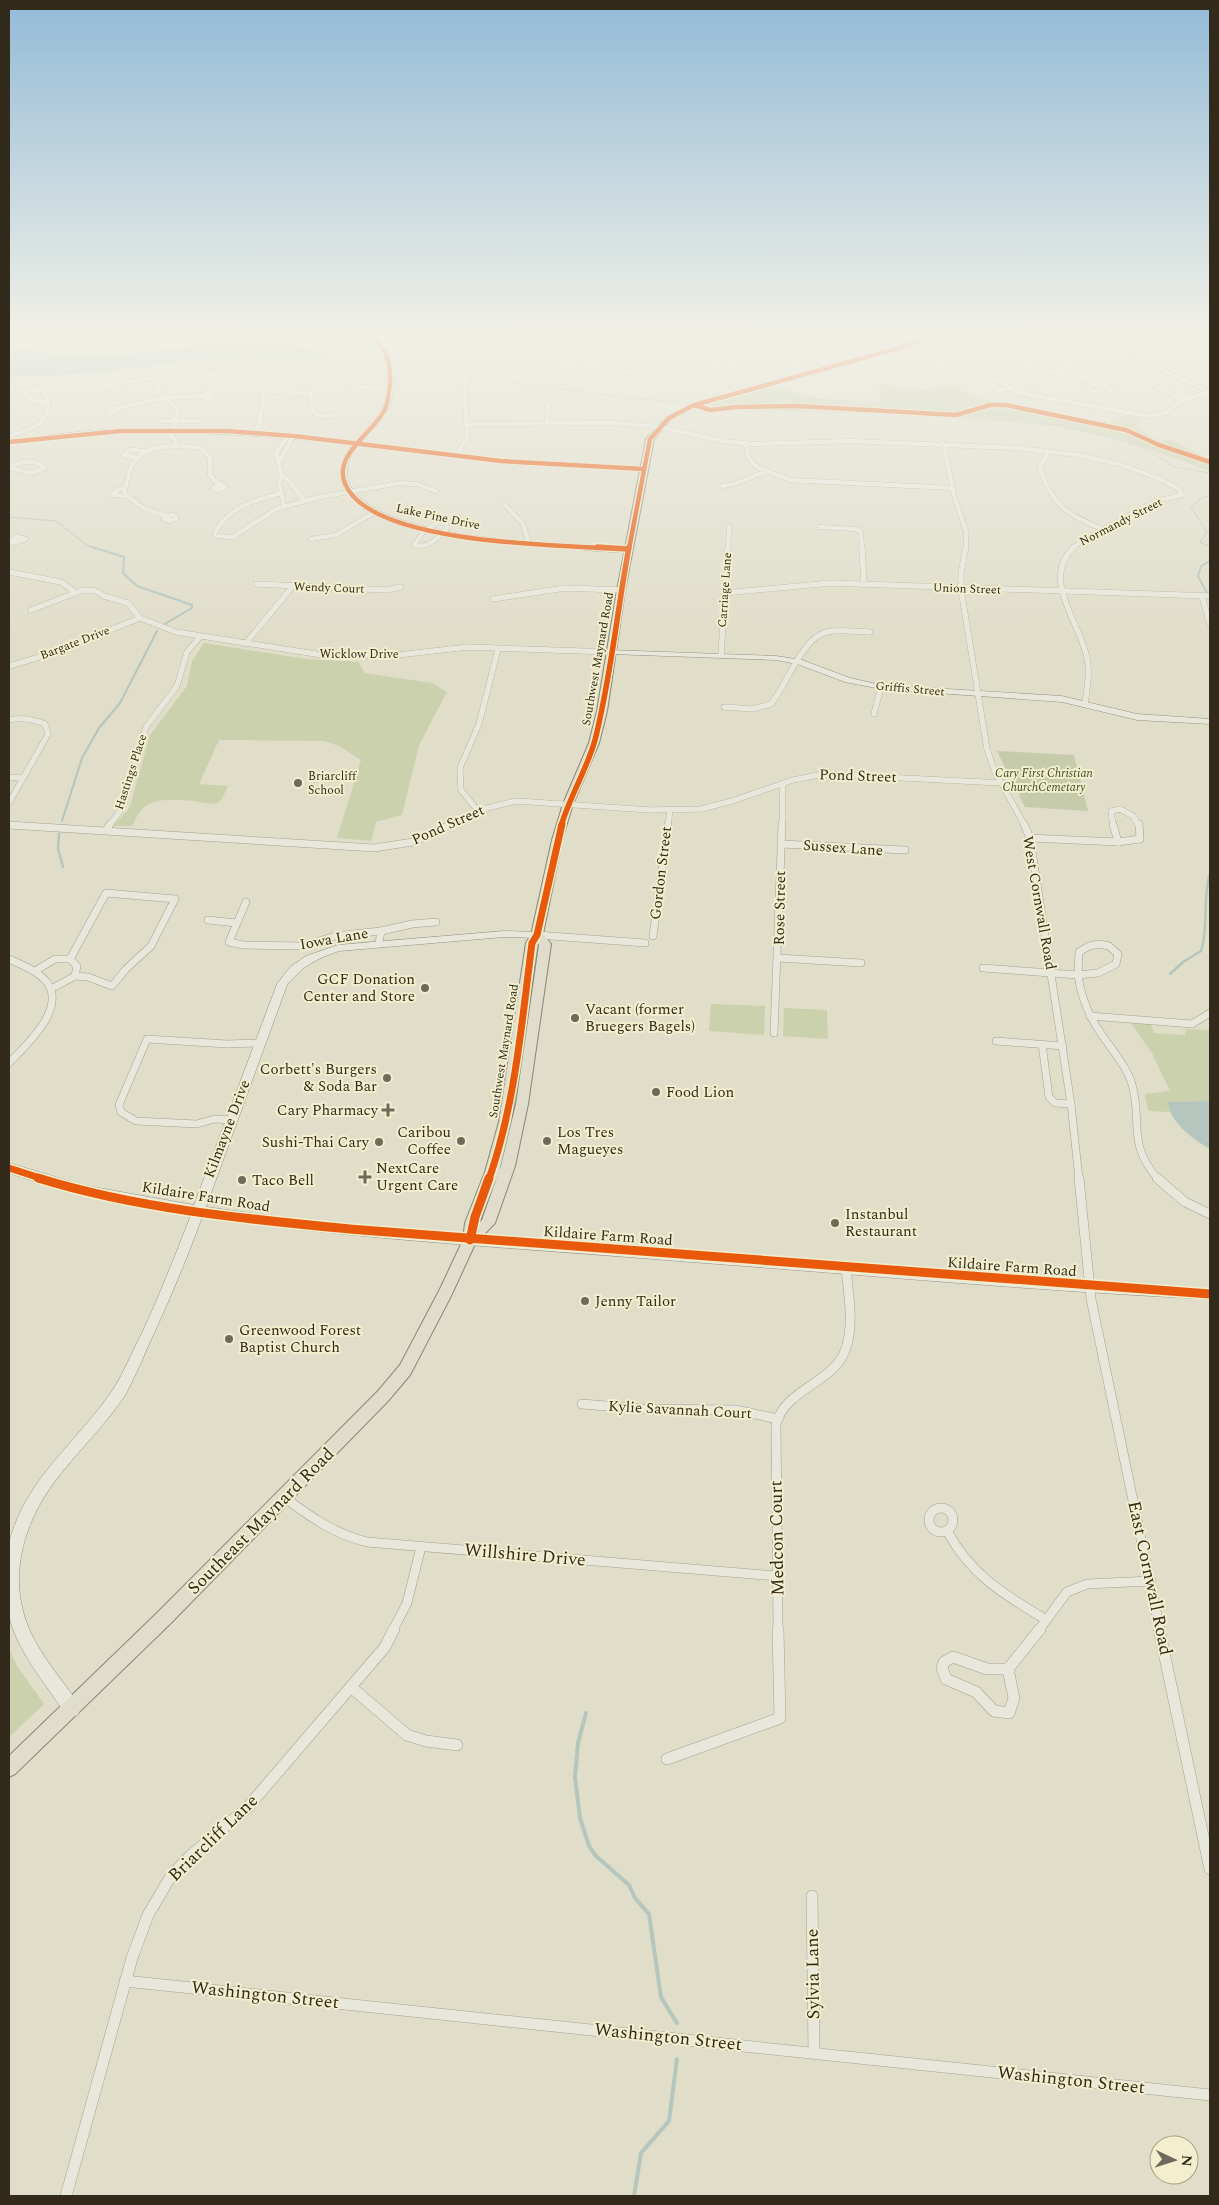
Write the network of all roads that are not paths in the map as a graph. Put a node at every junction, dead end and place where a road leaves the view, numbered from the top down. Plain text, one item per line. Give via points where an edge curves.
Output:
1 (88, 434) edge
2 (172, 434) edge
3 (277, 434) edge
4 (363, 434) edge
5 (466, 434) edge
6 (653, 434) edge
7 (694, 434) edge
8 (291, 435) junction
9 (9, 442) edge
10 (354, 443) junction
11 (943, 443) junction
12 (746, 444) junction
13 (176, 446) junction
14 (147, 451) junction
15 (1048, 452) junction
16 (456, 456) junction
17 (137, 458) junction
18 (9, 467) edge
19 (644, 468) junction
20 (765, 472) junction
21 (282, 476) junction
22 (218, 484) dead end
23 (722, 486) dead end
24 (124, 488) junction
25 (952, 488) junction
26 (350, 491) junction
27 (436, 491) dead end
28 (282, 493) junction
29 (126, 496) junction
30 (305, 501) junction
31 (504, 504) dead end
32 (284, 506) junction
33 (375, 512) junction
34 (166, 516) dead end
35 (729, 526) dead end
36 (820, 527) dead end
37 (427, 528) junction
38 (1102, 529) junction
39 (443, 532) junction
40 (311, 539) dead end
41 (529, 544) junction
42 (628, 550) junction
43 (9, 572) edge
44 (256, 584) dead end
45 (864, 585) junction
46 (293, 586) junction
47 (401, 587) dead end
48 (962, 589) junction
49 (621, 590) junction
50 (76, 592) junction
51 (1063, 592) junction
52 (724, 593) junction
53 (1202, 596) junction
54 (1210, 596) edge
55 (493, 599) dead end
56 (31, 610) dead end
57 (140, 618) junction
58 (1210, 626) edge
59 (870, 632) dead end
60 (200, 637) junction
61 (245, 644) junction
62 (498, 649) junction
63 (611, 652) junction
64 (721, 655) junction
65 (798, 662) junction
66 (9, 666) edge
67 (881, 688) junction
68 (978, 693) junction
69 (1085, 704) junction
70 (724, 707) dead end
71 (874, 714) dead end
72 (9, 720) edge
73 (1210, 722) edge
74 (9, 777) edge
75 (21, 778) junction
76 (783, 783) junction
77 (1002, 783) junction
78 (9, 803) edge
79 (568, 804) junction
80 (670, 810) junction
81 (478, 811) junction
82 (9, 825) edge
83 (106, 830) junction
84 (1030, 838) junction
85 (1118, 842) junction
86 (781, 844) junction
87 (905, 850) dead end
88 (246, 902) dead end
89 (208, 920) dead end
90 (436, 922) dead end
91 (237, 923) junction
92 (380, 932) junction
93 (537, 934) junction
94 (653, 936) dead end
95 (379, 943) junction
96 (645, 943) dead end
97 (778, 958) junction
98 (9, 959) edge
99 (70, 959) junction
100 (861, 963) dead end
101 (983, 968) dead end
102 (35, 971) junction
103 (1052, 973) junction
104 (1078, 975) junction
105 (75, 976) junction
106 (51, 989) junction
107 (1210, 1013) edge
108 (1090, 1016) junction
109 (774, 1032) dead end
110 (996, 1041) dead end
111 (260, 1042) junction
112 (1042, 1044) junction
113 (517, 1046) junction
114 (1063, 1046) junction
115 (9, 1063) edge
116 (522, 1104) junction
117 (1071, 1104) junction
118 (231, 1120) junction
119 (9, 1168) edge
120 (197, 1212) junction
121 (1210, 1214) edge
122 (470, 1240) junction
123 (846, 1267) junction
124 (1091, 1286) junction
125 (1210, 1294) edge
126 (582, 1404) dead end
127 (778, 1419) junction
128 (284, 1497) junction
129 (947, 1531) dead end
130 (421, 1547) junction
131 (777, 1576) junction
132 (1150, 1581) junction
133 (1045, 1619) junction
134 (1008, 1669) junction
135 (351, 1687) junction
136 (72, 1709) junction
137 (457, 1745) dead end
138 (667, 1759) dead end
139 (9, 1768) edge
140 (1210, 1870) edge
141 (812, 1896) dead end
142 (125, 1981) junction
143 (814, 2052) junction
144 (1210, 2095) edge
145 (66, 2196) edge

1 - 9 street
2 - 13 street
3 - 8 street
4 - 10 street
5 - 16 street via 466,441
6 - 19 main road, Southwest Maynard Road
7 - 12 street
8 - 10 street
8 - 21 street via 279,462
10 - 16 street
10 - 26 street via 345,462 345,478
11 - 12 street via 826,441
11 - 15 street
11 - 25 street, West Cornwall Road
12 - 20 street via 749,460
13 - 14 street
13 - 22 street via 204,450 210,458 210,475
14 - 17 street
14 - 17 street via 130,450 123,455
15 - 38 street via 1040,468 1049,496 1071,514
15 - 38 street, Normandy Street via 1093,457 1119,464 1160,479 1182,493 1156,501
16 - 19 street
17 - 24 street
18 - 18 street via 32,473 45,468 40,462 31,461
19 - 42 main road, Southwest Maynard Road
20 - 23 street
20 - 25 street via 799,481
21 - 28 street via 279,481
21 - 30 street
24 - 29 street
24 - 29 street via 114,495
25 - 48 street, West Cornwall Road via 966,531
26 - 27 street via 409,483
26 - 30 street
26 - 33 street, Lake Pine Drive via 358,501
28 - 32 street
28 - 32 street via 234,510 222,520 215,533 219,538 234,537 266,513
29 - 34 street via 143,508
30 - 32 street
31 - 41 street via 524,524
33 - 37 street, Lake Pine Drive
33 - 40 street via 336,535
35 - 52 street, Carriage Lane
36 - 45 street via 856,528 861,532
37 - 39 street, Lake Pine Drive
37 - 39 street, Lake Pine Drive via 414,545 427,546
38 - 51 street, Normandy Street via 1077,544 1065,558 1060,573
39 - 41 street, Lake Pine Drive
41 - 42 street, Lake Pine Drive
42 - 49 main road, Southwest Maynard Road
43 - 50 street via 64,582
44 - 46 street, Wendy Court
45 - 48 street, Union Street
45 - 52 street, Union Street via 804,583
46 - 47 street, Wendy Court via 387,590
46 - 61 street
48 - 51 street, Union Street
48 - 68 street, West Cornwall Road
49 - 55 street via 565,588
49 - 63 main road, Southwest Maynard Road
50 - 56 street
50 - 57 street, Wicklow Drive via 91,590 128,603
51 - 53 street, Union Street
51 - 69 street, Normandy Street via 1087,657
52 - 64 street, Carriage Lane
53 - 54 street, Union Street
53 - 58 street
57 - 60 street, Wicklow Drive via 162,628
57 - 66 street, Bargate Drive via 52,653
59 - 65 street via 824,633 809,645
60 - 61 street, Wicklow Drive
60 - 83 street, Hastings Place via 184,659 177,686 146,727 120,810
61 - 62 street, Wicklow Drive via 322,655 359,656 458,648
62 - 63 street, Wicklow Drive
62 - 81 street via 479,724 460,768 461,790
63 - 64 street, Griffis Street
63 - 79 main road, Southwest Maynard Road via 594,744
64 - 65 street, Griffis Street
65 - 67 street, Griffis Street
65 - 70 street via 770,704 753,709
67 - 68 street, Griffis Street
67 - 71 street
68 - 69 street, Griffis Street via 1042,697
68 - 77 street, West Cornwall Road via 989,757
69 - 73 street, Griffis Street via 1137,717
72 - 75 street via 19,717 34,719 45,724 48,734
74 - 75 street
75 - 78 street
76 - 77 street, Pond Street via 811,775 837,773
76 - 80 street, Pond Street via 723,804
76 - 86 street, Rose Street
77 - 84 street, West Cornwall Road
79 - 80 street, Pond Street
79 - 81 street, Pond Street via 516,802
79 - 93 main road, Southwest Maynard Road
80 - 94 street, Gordon Street
81 - 83 street, Pond Street via 424,838 374,848
82 - 83 street, Pond Street
84 - 85 street
84 - 103 street, West Cornwall Road
85 - 85 street via 1136,841 1141,836 1135,816 1120,809 1110,814
86 - 87 street, Sussex Lane
86 - 97 street, Rose Street
88 - 91 street, Iowa Lane
89 - 91 street
90 - 92 street
91 - 92 street, Iowa Lane via 229,942 243,945 303,946 335,936
92 - 95 street, Iowa Lane
93 - 95 street, Kilmayne Drive
93 - 96 street, Kilmayne Drive
93 - 113 main road, Southwest Maynard Road via 532,943
93 - 116 main road, Southwest Maynard Road via 545,944
95 - 111 street, Kilmayne Drive via 325,952 294,970 282,984
97 - 100 street
97 - 109 street, Rose Street
98 - 102 street
99 - 102 street via 55,959
99 - 105 street via 77,966
99 - 105 street via 106,893 175,899 151,946 112,986
101 - 103 street
102 - 106 street
103 - 104 street
103 - 114 street, West Cornwall Road
104 - 104 street via 1105,971 1116,964 1118,954 1102,943 1086,947 1079,952
104 - 108 street
105 - 106 street
106 - 115 street via 52,1007 42,1027
107 - 108 street via 1192,1024
108 - 121 street via 1129,1078 1134,1094 1138,1143 1149,1167 1172,1192
110 - 112 street
111 - 118 street, Kilmayne Drive
111 - 118 street via 227,1044 147,1039 119,1105 121,1112 136,1121 196,1124 214,1119
112 - 114 street
112 - 117 street via 1049,1097 1055,1103
113 - 116 main road via 520,1065 516,1098
113 - 122 main road, Southwest Maynard Road via 497,1154 472,1223
114 - 117 street, West Cornwall Road
116 - 122 main road, Southwest Maynard Road via 508,1166 488,1223
117 - 124 street, West Cornwall Road
118 - 120 street, Kilmayne Drive
119 - 120 street, Kildaire Farm Road via 87,1192
120 - 122 street, Kildaire Farm Road
120 - 136 street, Kilmayne Drive via 170,1288 122,1386 109,1407 35,1497 14,1550 11,1587 16,1617 34,1652
122 - 123 street, Kildaire Farm Road
122 - 128 main road, Southeast Maynard Road via 405,1370 345,1437
123 - 124 street, Kildaire Farm Road
123 - 127 street via 849,1323 845,1351 833,1369 794,1398
124 - 125 street, Kildaire Farm Road
124 - 132 street, East Cornwall Road via 1112,1413
126 - 127 street, Kylie Savannah Court via 643,1409 736,1410
127 - 131 street, Medcon Court via 775,1446
128 - 130 street, Willshire Drive via 324,1527 341,1535 367,1542
128 - 136 main road, Southeast Maynard Road
129 - 133 street via 973,1571
130 - 131 street, Willshire Drive
130 - 135 street, Briarcliff Lane via 415,1579 402,1616 385,1647
131 - 138 street, Medcon Court via 780,1718
132 - 133 street via 1078,1587 1062,1597
132 - 140 street, East Cornwall Road
133 - 134 street
134 - 134 street via 1014,1706 1005,1714 994,1711 969,1688 946,1679 942,1668 944,1662 953,1657 982,1668
135 - 137 street via 407,1735
135 - 142 street, Briarcliff Lane via 247,1808 171,1876 145,1922
136 - 139 main road, Southeast Maynard Road
141 - 143 street, Sylvia Lane
142 - 143 street, Washington Street
142 - 145 street, Briarcliff Lane
143 - 144 street, Washington Street

